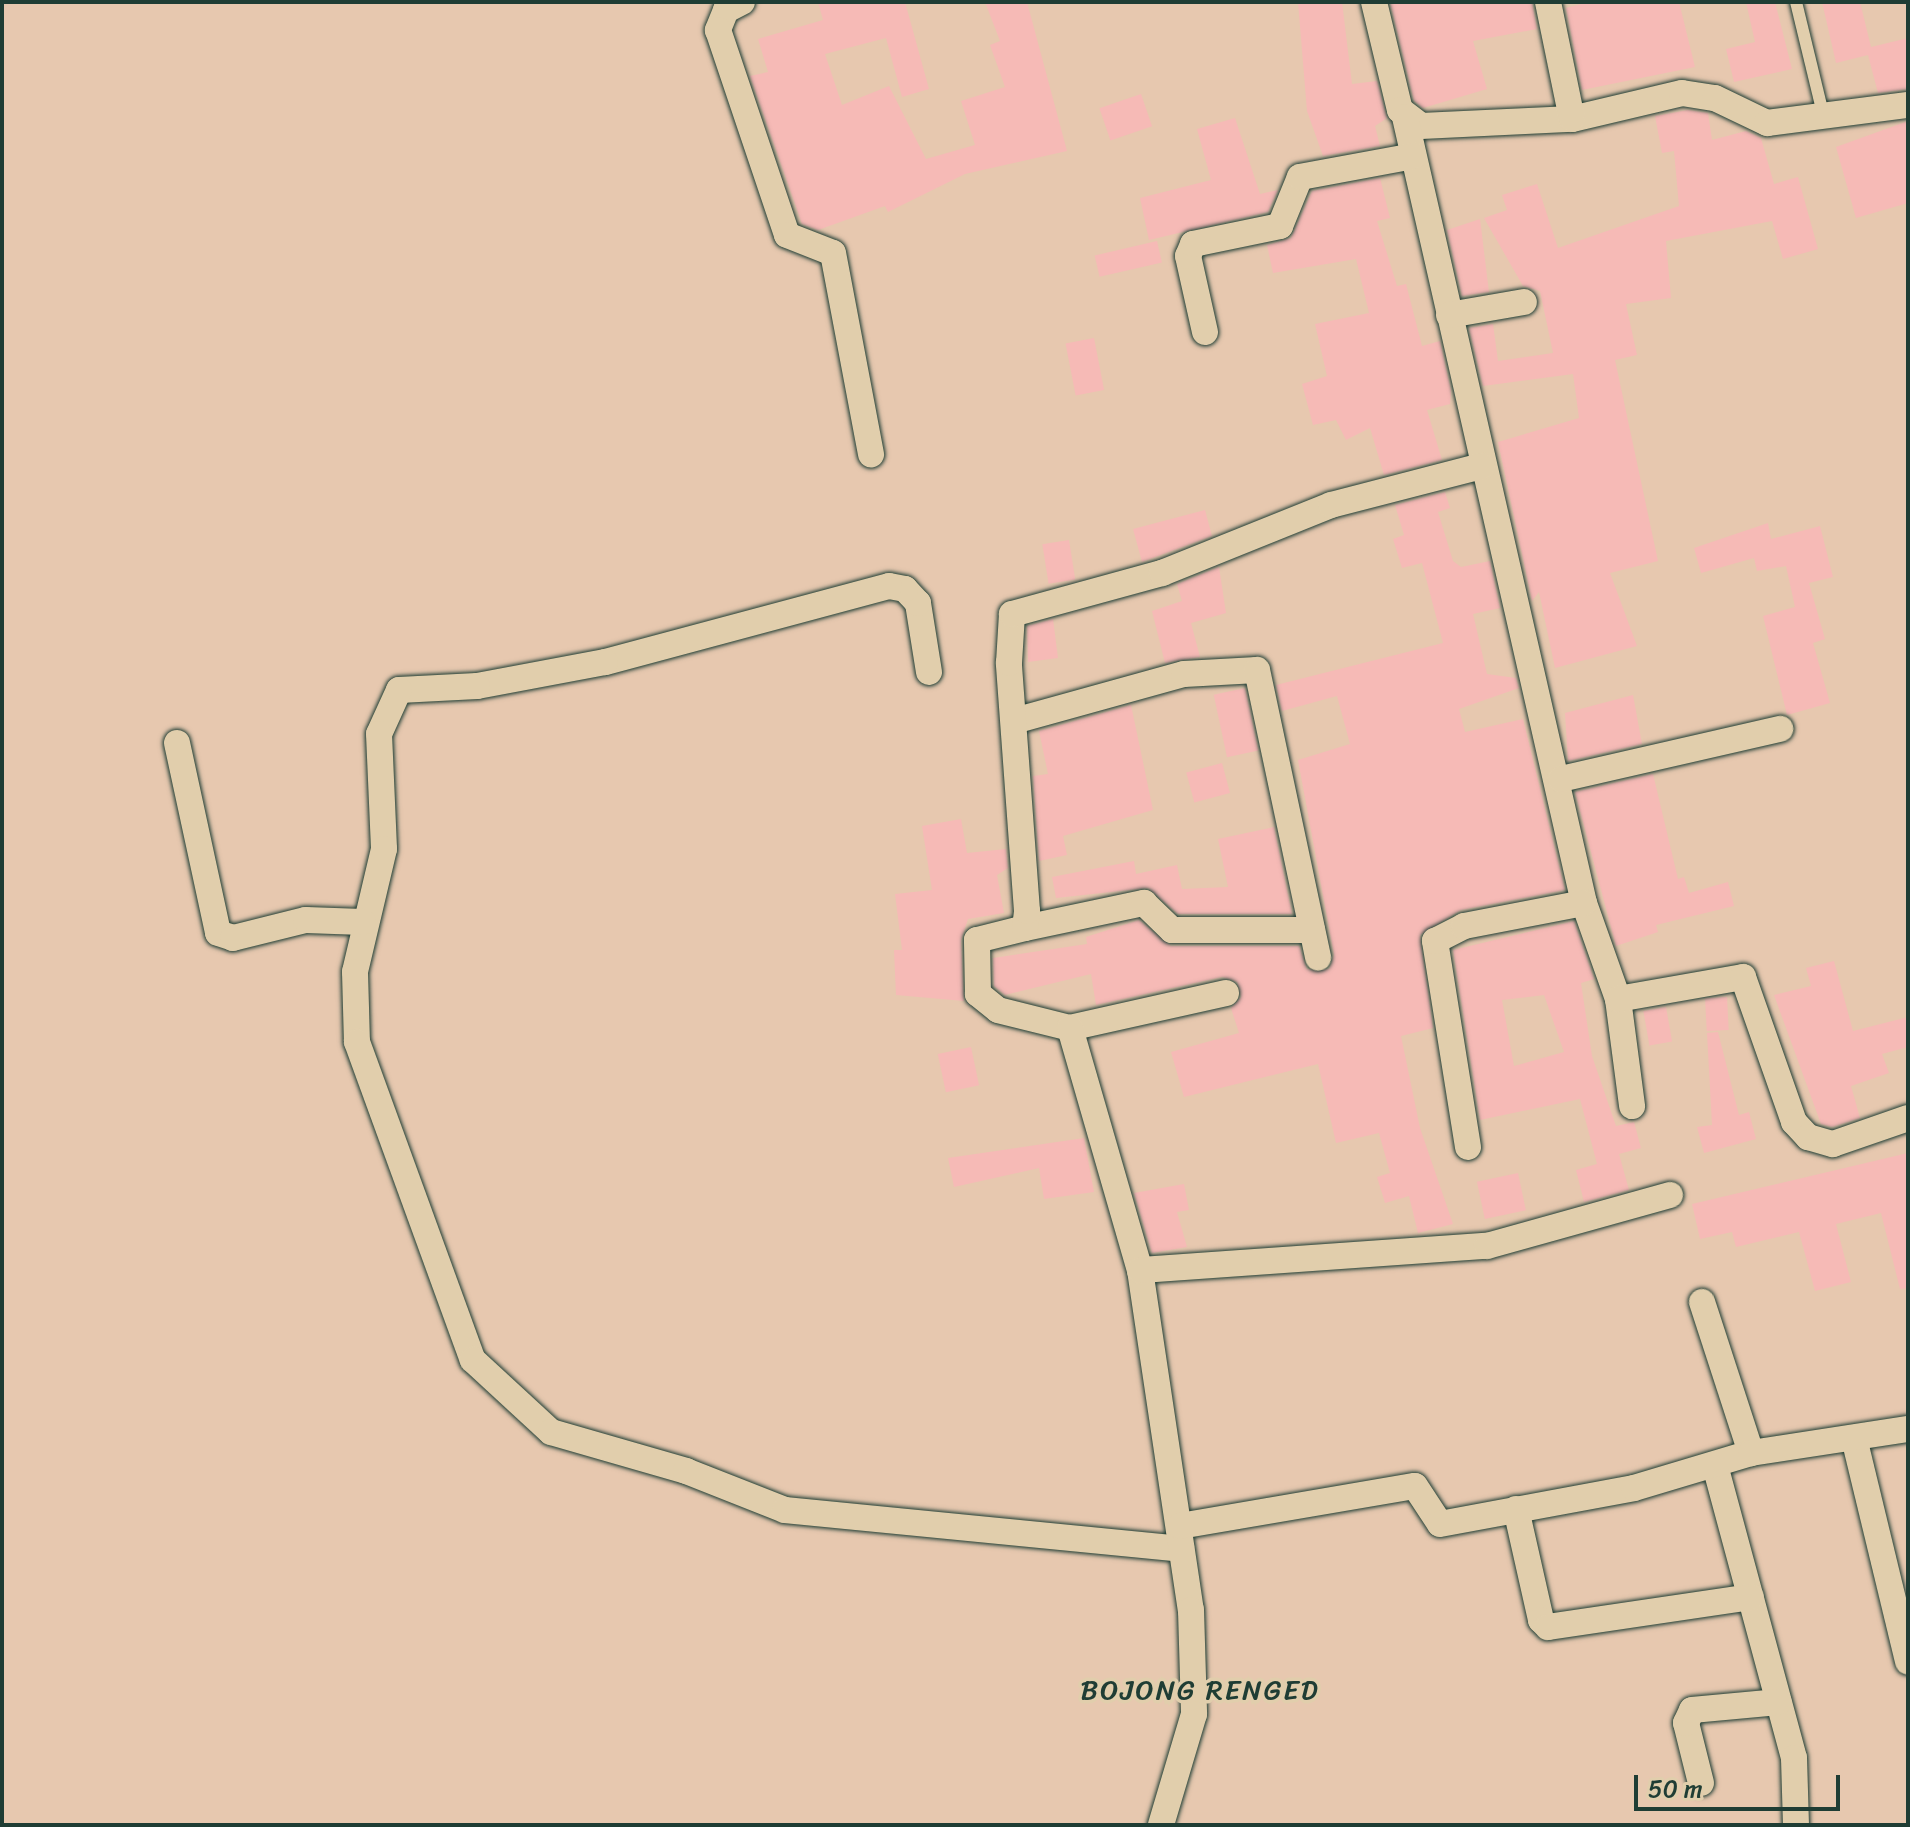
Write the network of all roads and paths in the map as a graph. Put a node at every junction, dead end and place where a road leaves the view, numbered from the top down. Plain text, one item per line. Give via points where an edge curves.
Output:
1 (742, 2) edge
2 (1374, 2) edge
3 (1548, 2) edge
4 (1796, 2) edge
5 (1908, 105) edge
6 (1405, 117) junction
7 (1572, 119) junction
8 (1825, 121) junction
9 (1413, 156) junction
10 (1524, 302) dead end
11 (1449, 315) junction
12 (1205, 332) dead end
13 (871, 454) dead end
14 (1482, 466) junction
15 (929, 672) dead end
16 (1014, 721) junction
17 (1780, 729) dead end
18 (177, 743) dead end
19 (1561, 779) junction
20 (1584, 903) junction
21 (363, 922) junction
22 (1025, 928) junction
23 (1312, 930) junction
24 (1318, 958) dead end
25 (1226, 993) dead end
26 (1618, 999) junction
27 (1070, 1028) junction
28 (1632, 1106) dead end
29 (1908, 1118) edge
30 (1468, 1147) dead end
31 (1670, 1195) dead end
32 (1140, 1270) junction
33 (1702, 1302) dead end
34 (1908, 1429) edge
35 (1854, 1438) junction
36 (1751, 1453) junction
37 (1716, 1469) junction
38 (1516, 1509) junction
39 (1180, 1537) junction
40 (1751, 1597) junction
41 (1908, 1662) edge
42 (1779, 1702) junction
43 (1701, 1783) dead end
44 (1161, 1825) edge
45 (1796, 1825) edge

1 - 13 street via 726,10 718,30 787,235 833,253
2 - 6 street
3 - 7 street
4 - 8 lane
5 - 8 street
6 - 7 street via 1421,126
6 - 9 street
7 - 8 street via 1682,93 1715,98 1767,123
9 - 11 street
9 - 12 street via 1300,177 1280,226 1193,244 1188,256
10 - 11 street
11 - 14 street
14 - 16 street via 1331,505 1162,573 1012,614 1007,631
14 - 19 street
15 - 21 street via 918,603 889,586 605,662 477,686 399,690 379,734 384,849
16 - 22 street
16 - 23 street via 1184,674 1257,670
17 - 19 street
18 - 21 street via 218,933 233,938 306,920
19 - 20 street
20 - 26 street
20 - 30 street via 1464,926 1435,941
21 - 39 street via 354,993 357,1042 405,1185 482,1375 551,1432 686,1471 785,1510
22 - 23 street via 1144,903 1172,930
22 - 27 street via 977,940 978,994 998,1010
23 - 24 street
25 - 27 street
26 - 28 street
26 - 29 street via 1743,977 1794,1122 1808,1137 1833,1144
27 - 32 street
31 - 32 street via 1487,1246
32 - 39 street
33 - 36 street
34 - 35 street
35 - 36 street
35 - 41 street
36 - 37 street
37 - 38 street
37 - 40 street
38 - 39 street via 1436,1523 1415,1486
38 - 40 street via 1541,1620 1548,1627
39 - 44 street via 1194,1714
40 - 42 street
42 - 43 street via 1692,1710 1686,1723
42 - 45 street via 1794,1758

